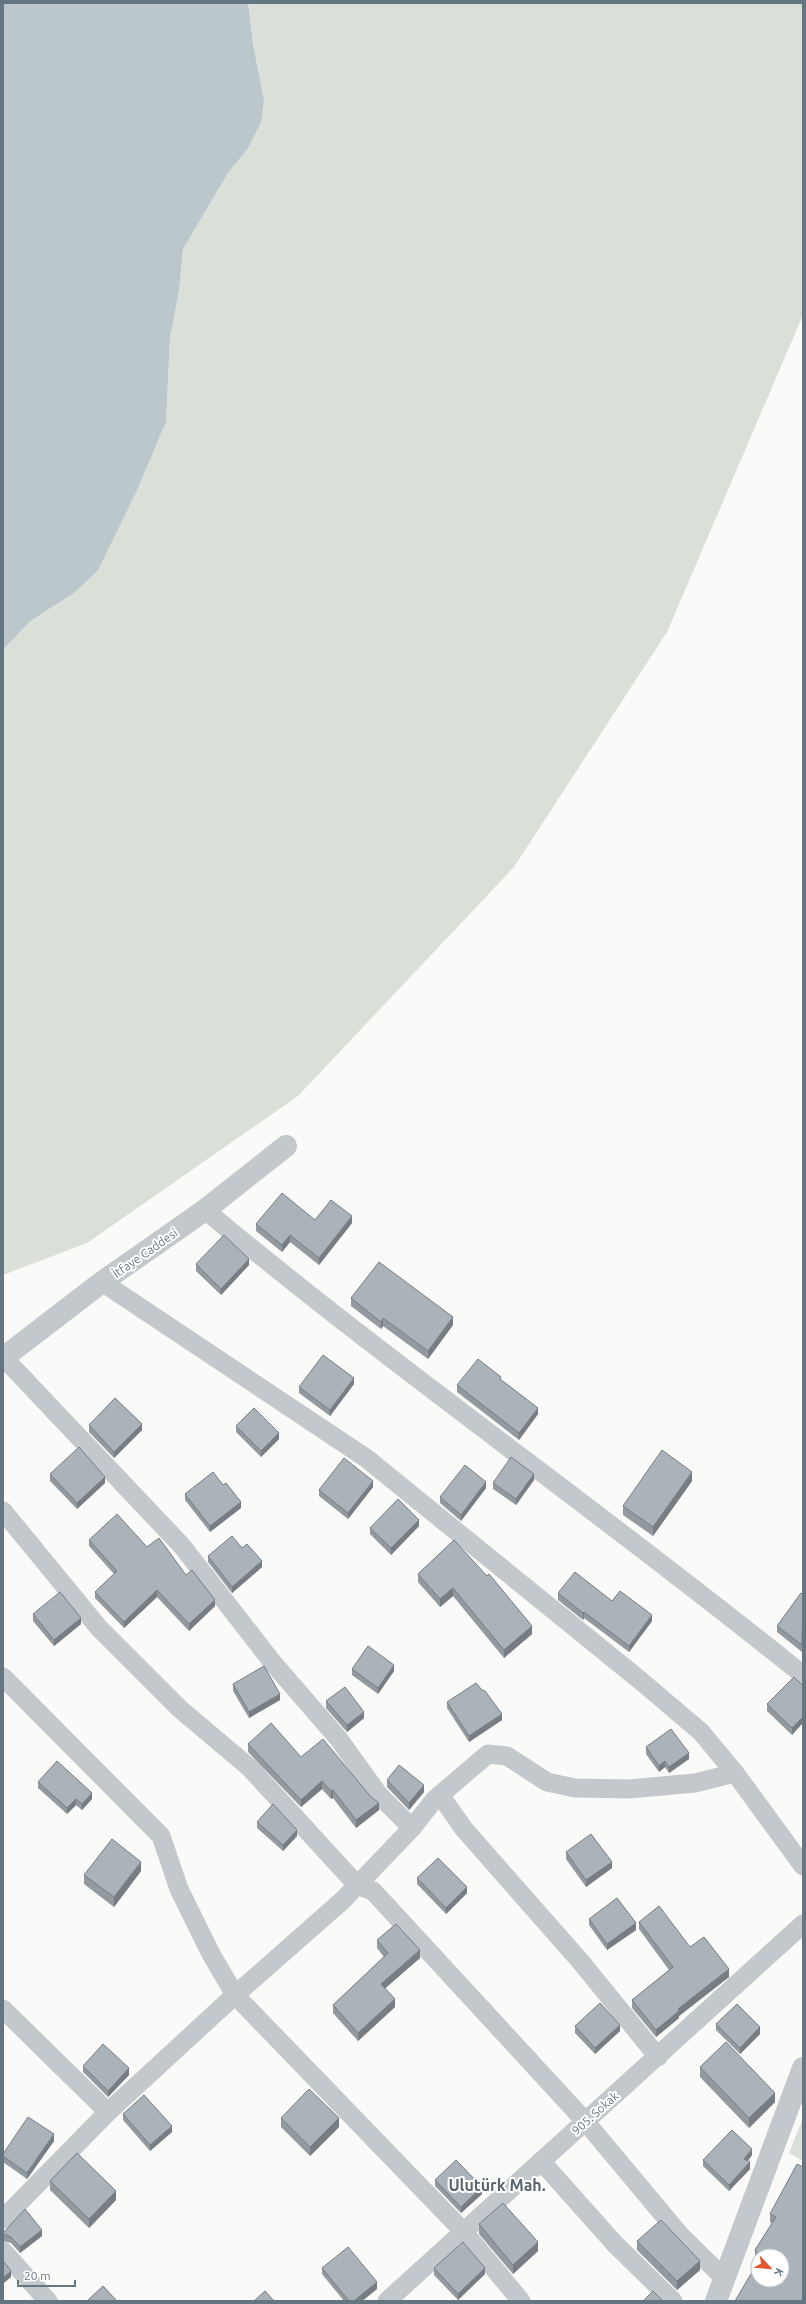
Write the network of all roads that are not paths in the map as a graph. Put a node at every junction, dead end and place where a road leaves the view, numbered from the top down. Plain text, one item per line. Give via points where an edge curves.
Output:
1 (286, 1146) dead end
2 (205, 1210) junction
3 (102, 1282) junction
4 (3, 1358) edge
5 (3, 1511) edge
6 (803, 1675) edge
7 (3, 1677) edge
8 (735, 1773) junction
9 (440, 1795) junction
10 (412, 1828) junction
11 (803, 1866) edge
12 (357, 1885) junction
13 (803, 1924) edge
14 (235, 1995) junction
15 (3, 2009) edge
16 (658, 2057) junction
17 (803, 2068) edge
18 (108, 2112) junction
19 (585, 2121) junction
20 (541, 2161) junction
21 (3, 2219) edge
22 (463, 2231) junction
23 (3, 2251) edge
24 (725, 2279) junction
25 (48, 2301) edge
26 (387, 2301) edge
27 (521, 2301) edge
28 (673, 2301) edge
29 (716, 2301) edge

1 - 2 street, İtfaye Caddesi
2 - 3 street, İtfaye Caddesi
2 - 6 street via 282,1274 708,1597
3 - 4 street, İtfaye Caddesi
3 - 8 street via 366,1458 563,1616 701,1732
4 - 10 street via 182,1546 273,1663 338,1738 379,1795
5 - 12 street via 99,1628 180,1709 250,1768
7 - 14 street via 161,1836 179,1889 211,1954
8 - 9 street via 695,1783 629,1789 575,1788 546,1782 507,1756 488,1754
8 - 11 street
9 - 10 street
9 - 16 street via 464,1829 582,1962
10 - 12 street
12 - 14 street
12 - 19 street via 373,1891
13 - 16 street, 905. Sokak
14 - 18 street
14 - 22 street
15 - 18 street
16 - 19 street, 905. Sokak
17 - 24 street
18 - 21 street
19 - 20 street, 905. Sokak
19 - 24 street via 681,2236
20 - 22 street, 905. Sokak
20 - 28 street via 614,2243
22 - 26 street, 905. Sokak
22 - 27 street
23 - 25 street
24 - 29 street

